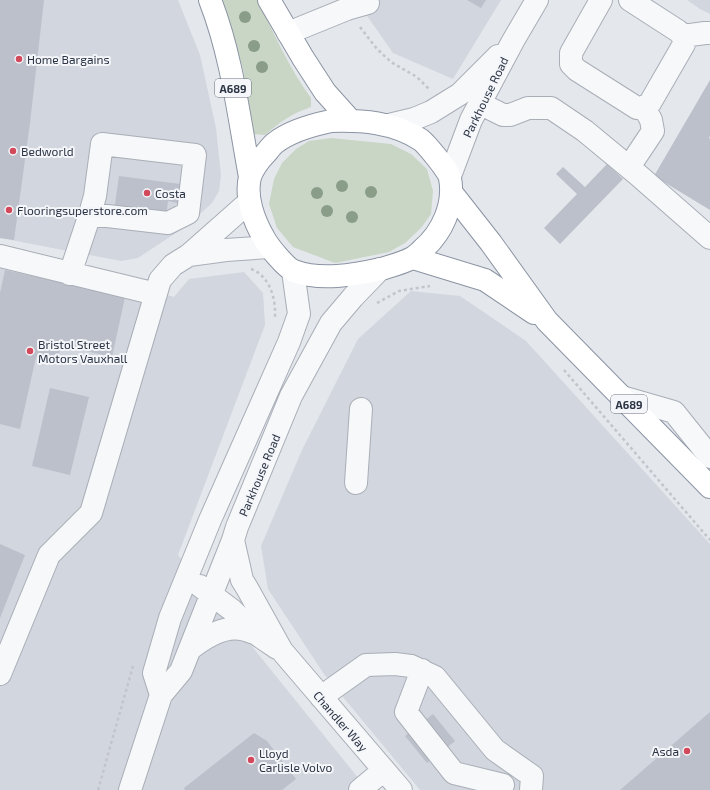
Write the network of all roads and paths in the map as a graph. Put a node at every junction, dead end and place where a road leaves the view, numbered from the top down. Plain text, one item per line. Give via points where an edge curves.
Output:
1 (210, 0) edge
2 (269, 0) edge
3 (537, 0) edge
4 (601, 0) edge
5 (630, 0) edge
6 (368, 2) dead end
7 (347, 9) junction
8 (288, 33) junction
9 (710, 33) edge
10 (683, 36) junction
11 (513, 41) junction
12 (481, 104) junction
13 (439, 107) junction
14 (644, 107) junction
15 (351, 121) junction
16 (389, 124) junction
17 (629, 167) junction
18 (250, 177) junction
19 (451, 184) junction
20 (249, 202) junction
21 (90, 214) junction
22 (710, 238) edge
23 (269, 247) junction
24 (189, 255) junction
25 (1, 257) edge
26 (413, 258) junction
27 (248, 268) dead end
28 (380, 269) junction
29 (293, 270) junction
30 (70, 274) junction
31 (433, 286) dead end
32 (156, 294) junction
33 (373, 305) dead end
34 (275, 319) dead end
35 (547, 321) junction
36 (560, 365) dead end
37 (622, 397) junction
38 (361, 409) dead end
39 (710, 457) edge
40 (356, 483) dead end
41 (710, 487) edge
42 (233, 540) junction
43 (710, 540) edge
44 (220, 573) junction
45 (188, 577) junction
46 (242, 580) junction
47 (211, 594) junction
48 (255, 633) junction
49 (190, 649) junction
50 (282, 651) junction
51 (134, 663) dead end
52 (422, 670) junction
53 (0, 674) edge
54 (161, 694) junction
55 (321, 697) junction
56 (510, 760) junction
57 (384, 770) junction
58 (502, 788) edge
59 (98, 790) edge
60 (130, 790) edge
61 (360, 790) edge
62 (401, 790) edge
63 (531, 790) edge

1 - 18 highway, A689 via 230,66
2 - 8 highway
3 - 11 street, Parkhouse Road
4 - 14 street via 570,53 571,64 637,108
5 - 10 street
6 - 7 street
7 - 8 street
7 - 13 path via 377,49 391,62 417,77 430,90
8 - 15 highway via 325,92
9 - 10 street
10 - 14 street via 684,44 650,103
11 - 12 street, Parkhouse Road
11 - 13 street, Parkhouse Road via 460,94
12 - 17 street via 503,115 528,108 552,108
12 - 19 street, Parkhouse Road via 471,120
13 - 16 street, Parkhouse Road via 414,120
14 - 17 street via 653,131
15 - 16 highway
15 - 18 highway via 331,121 312,125 291,134 275,143
16 - 19 highway via 422,140
17 - 22 street
18 - 20 highway
19 - 26 highway via 447,214 439,230
19 - 35 highway, A689
20 - 23 highway
20 - 24 street
21 - 21 street via 102,144 195,155 188,213 180,218 168,223
21 - 30 street
23 - 24 street
23 - 29 highway
24 - 32 street via 173,266 160,280
25 - 30 street
26 - 28 highway
26 - 35 highway, A689 via 485,280
27 - 34 path via 262,276 268,284 272,292
28 - 29 highway via 337,276 318,276
28 - 42 street, Parkhouse Road via 331,323 291,396
29 - 45 street, Parkhouse Road via 299,314
30 - 32 street
31 - 33 path via 399,291
32 - 53 street via 91,513 49,555
35 - 37 highway, A689
36 - 43 path
37 - 39 street via 674,412
37 - 41 highway, A689
38 - 40 street
42 - 44 street, Parkhouse Road
42 - 46 street, Chandler Way
44 - 45 street via 207,571
44 - 46 street
44 - 47 street, Parkhouse Road
45 - 47 street, Chandler Way
45 - 54 street, Parkhouse Road via 170,618 154,673
46 - 50 street, Chandler Way
47 - 48 street, Chandler Way
47 - 49 street, Parkhouse Road
48 - 49 street, Chandler Way via 239,628 226,629 204,638
48 - 50 street, Chandler Way
49 - 54 street, Parkhouse Road via 181,671
50 - 55 street, Chandler Way
51 - 59 path
52 - 55 street via 395,664 366,665
52 - 56 street via 435,677 495,750
52 - 58 street via 406,712 454,773
54 - 60 street, Parkhouse Road
55 - 57 street, Chandler Way
56 - 58 street
56 - 63 street via 532,776
57 - 61 street
57 - 62 street, Chandler Way

